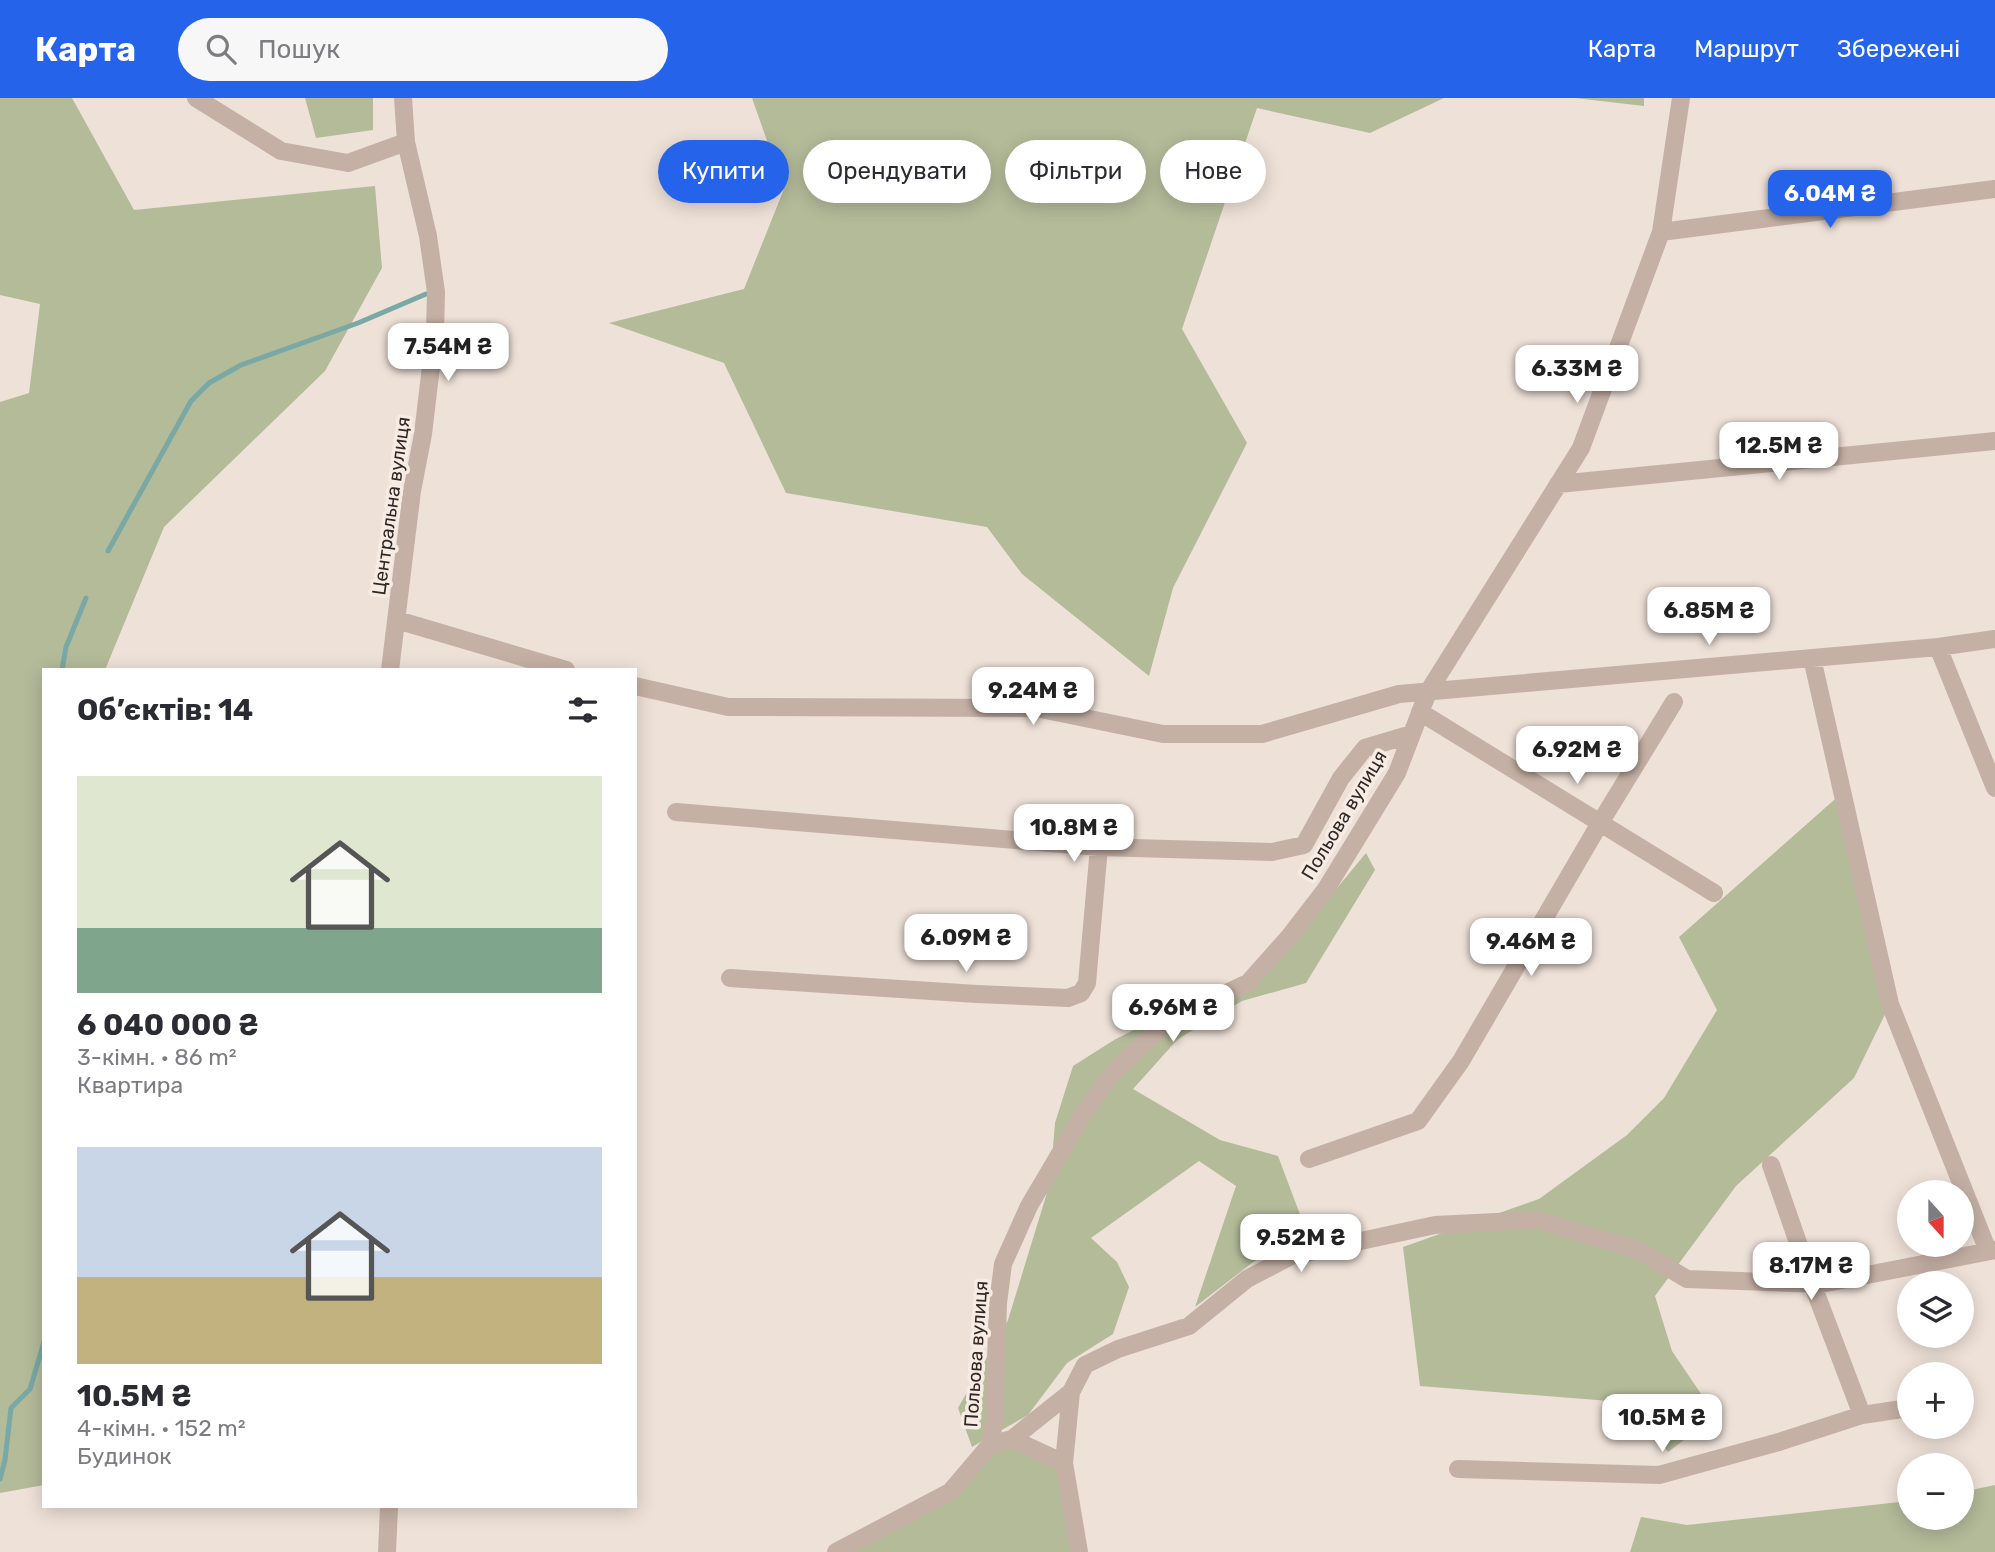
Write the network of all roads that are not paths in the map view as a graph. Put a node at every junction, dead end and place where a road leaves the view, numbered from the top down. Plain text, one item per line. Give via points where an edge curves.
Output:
1 (196, 98) edge
2 (403, 98) edge
3 (1681, 98) edge
4 (406, 142) junction
5 (1995, 189) edge
6 (1661, 232) junction
7 (1995, 441) edge
8 (1559, 484) junction
9 (397, 620) junction
10 (1995, 639) edge
11 (1938, 647) junction
12 (1812, 658) junction
13 (390, 668) edge
14 (559, 668) edge
15 (637, 686) edge
16 (1428, 692) junction
17 (1674, 702) dead end
18 (1420, 712) junction
19 (1412, 734) junction
20 (1995, 788) edge
21 (676, 812) dead end
22 (1600, 823) junction
23 (1099, 847) junction
24 (1714, 893) dead end
25 (730, 978) dead end
26 (1309, 1159) dead end
27 (1771, 1166) dead end
28 (1992, 1251) edge
29 (1812, 1283) junction
30 (1071, 1392) junction
31 (1897, 1410) edge
32 (1862, 1415) junction
33 (1012, 1439) junction
34 (990, 1445) junction
35 (1064, 1462) junction
36 (1458, 1469) dead end
37 (389, 1508) edge
38 (387, 1552) edge
39 (836, 1552) edge
40 (1079, 1552) edge

1 - 4 street via 281,151 348,163
2 - 4 street, Центральна вулиця
3 - 6 street, Польова вулиця
4 - 9 street, Центральна вулиця via 436,292 423,434
5 - 6 street
6 - 8 street, Польова вулиця via 1581,448
7 - 8 street
8 - 16 street, Польова вулиця
9 - 13 street, Центральна вулиця
9 - 14 street
10 - 11 street
11 - 12 street
11 - 20 street
12 - 16 street
12 - 28 street via 1891,1004
15 - 16 street via 728,707 1036,708 1163,734 1262,734 1399,694
16 - 18 street, Польова вулиця
17 - 22 street
18 - 19 street, Польова вулиця
18 - 22 street
19 - 23 street via 1365,748 1341,778 1304,845 1272,852
19 - 34 street, Польова вулиця via 1397,773 1326,889 1289,937 1248,983 1186,1012 1154,1034 1114,1072 1085,1111 1029,1206 1003,1264
21 - 23 street
22 - 24 street
22 - 26 street via 1461,1061 1418,1121
23 - 25 street via 1087,983 1081,993 1068,998
27 - 29 street
28 - 29 street
29 - 30 street via 1687,1279 1638,1250 1538,1220 1435,1225 1291,1256 1270,1265 1189,1326 1118,1349 1085,1366
29 - 32 street
30 - 33 street
30 - 35 street
31 - 32 street
32 - 36 street via 1659,1475
33 - 34 street
33 - 35 street
34 - 39 street via 950,1492
35 - 40 street
37 - 38 street

